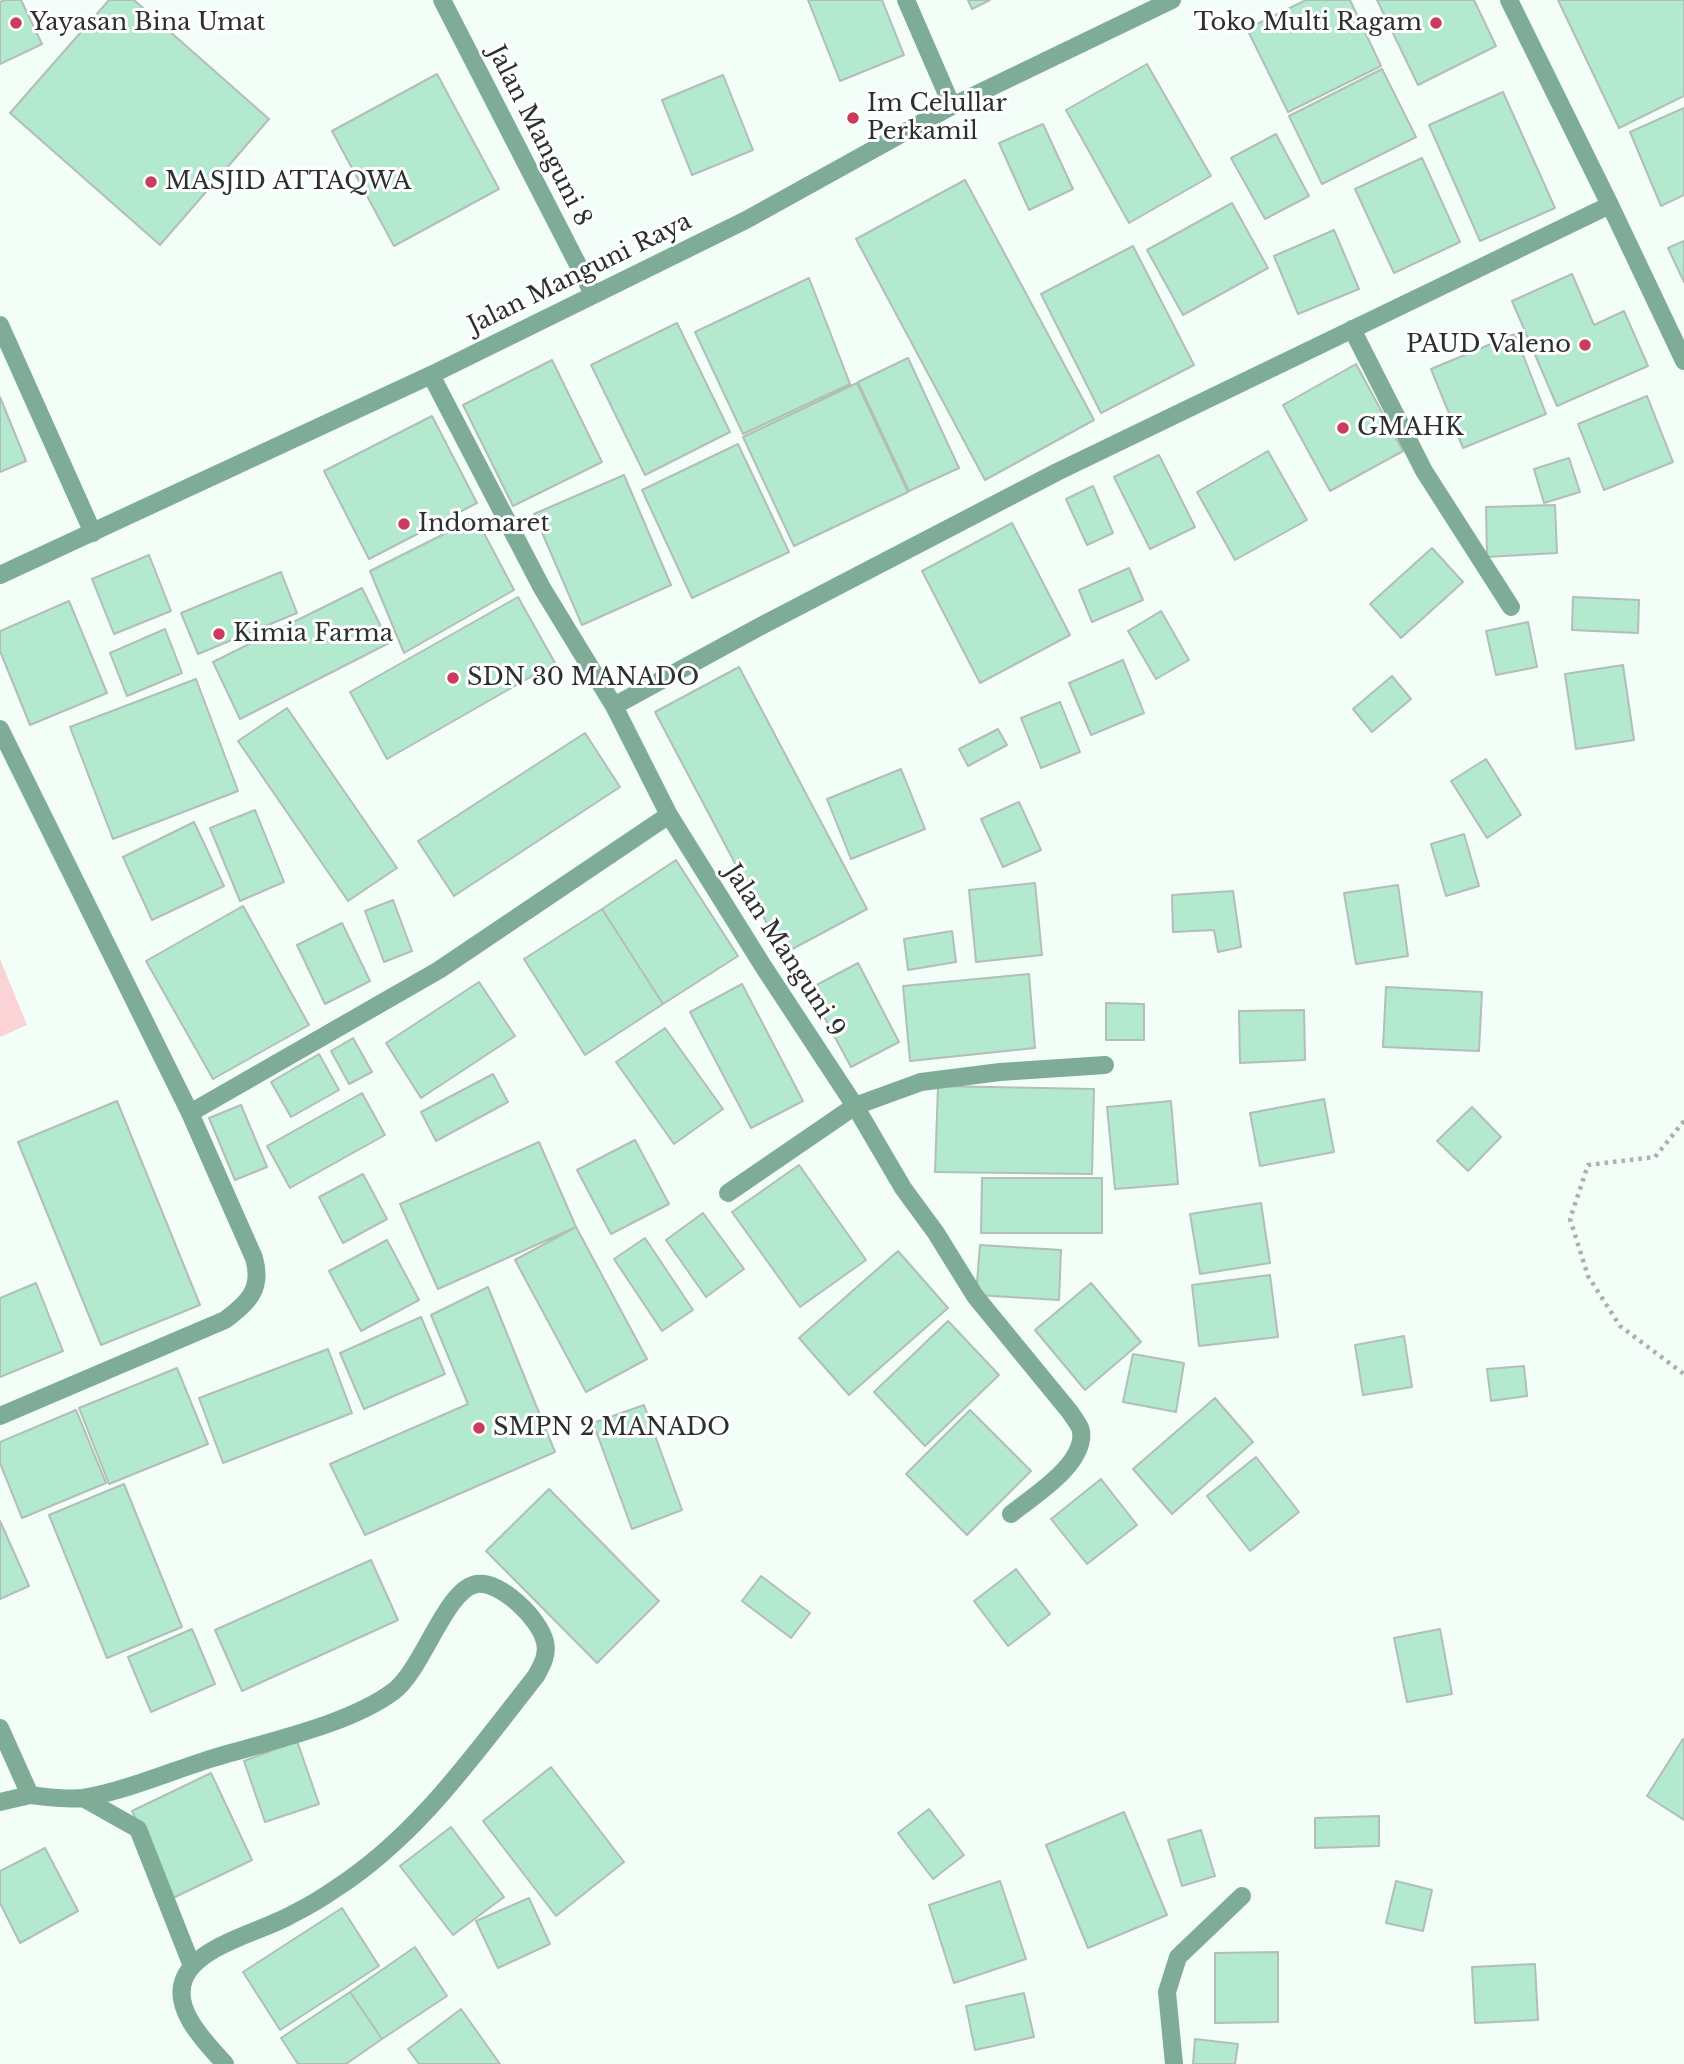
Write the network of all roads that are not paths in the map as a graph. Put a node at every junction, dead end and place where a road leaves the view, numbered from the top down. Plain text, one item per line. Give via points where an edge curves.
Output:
1 (442, 0) edge
2 (906, 0) edge
3 (1172, 0) edge
4 (1509, 0) edge
5 (952, 106) junction
6 (1610, 205) junction
7 (593, 294) junction
8 (0, 325) edge
9 (1352, 329) junction
10 (1684, 361) edge
11 (431, 375) junction
12 (93, 533) junction
13 (0, 575) edge
14 (1511, 607) dead end
15 (614, 706) junction
16 (0, 729) edge
17 (669, 815) junction
18 (1105, 1065) dead end
19 (855, 1106) junction
20 (190, 1113) junction
21 (728, 1193) dead end
22 (0, 1416) edge
23 (1011, 1514) dead end
24 (0, 1728) edge
25 (30, 1795) junction
26 (83, 1798) junction
27 (0, 1802) edge
28 (1242, 1896) dead end
29 (191, 1966) junction
30 (225, 2064) edge
31 (1174, 2064) edge

1 - 7 street, Jalan Manguni 8
2 - 5 street
3 - 5 street, Jalan Manguni Raya
4 - 6 street
5 - 7 street, Jalan Manguni Raya via 746,220
6 - 9 street
6 - 10 street
7 - 11 street, Jalan Manguni Raya
8 - 12 street
9 - 14 street via 1424,471
9 - 15 street via 1058,472
11 - 12 street, Jalan Manguni Raya
11 - 15 street, Jalan Manguni 9 via 541,588
12 - 13 street, Jalan Manguni Raya
15 - 17 street, Jalan Manguni 9
16 - 20 street
17 - 19 street, Jalan Manguni 9
17 - 20 street via 439,970
18 - 19 street via 921,1082
19 - 21 street
19 - 23 street, Jalan Manguni 9 via 975,1296 1081,1431 1078,1450 1065,1470
20 - 22 street via 258,1272 245,1306 225,1321
24 - 25 street
25 - 26 street
25 - 27 street
26 - 29 street via 138,1829
26 - 29 street via 321,1726 382,1698 404,1681 461,1590 475,1584 492,1584 539,1624 546,1651 536,1676 446,1790 386,1851 298,1911 214,1950
28 - 31 street via 1178,1957 1167,1992
29 - 30 street via 184,1979 184,2007 195,2031

